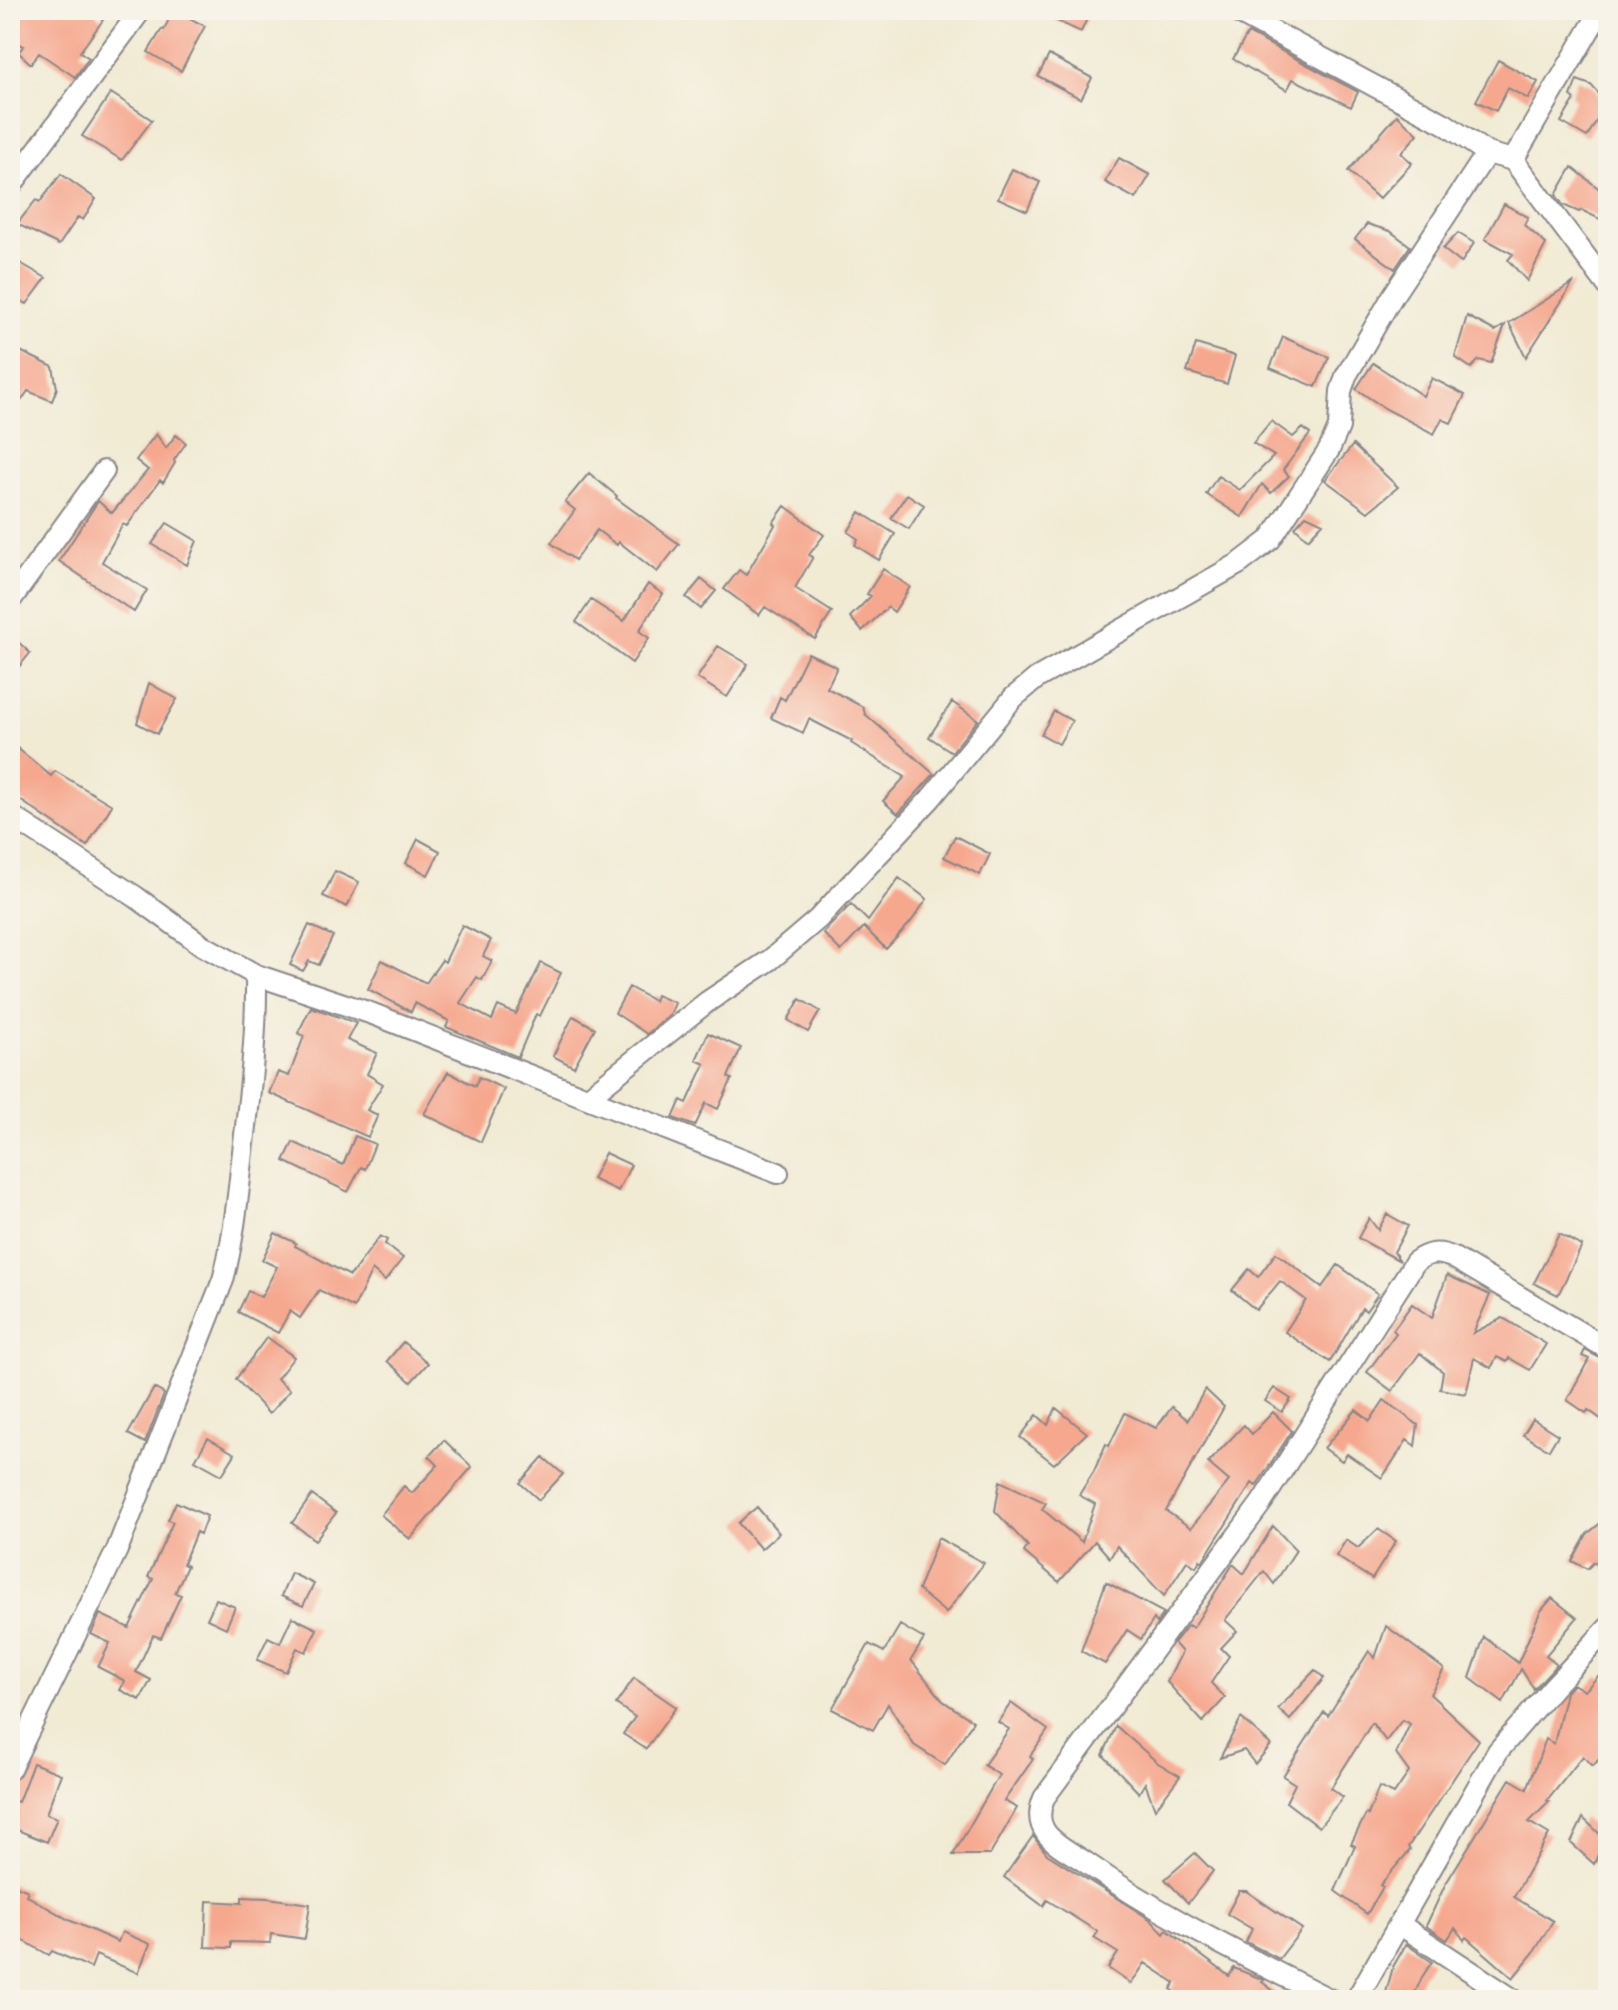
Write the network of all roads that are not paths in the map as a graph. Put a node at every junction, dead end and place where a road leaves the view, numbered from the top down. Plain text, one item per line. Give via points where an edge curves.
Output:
1 (140, 10) edge
2 (1233, 10) edge
3 (1601, 10) edge
4 (1487, 153) junction
5 (1513, 160) junction
6 (10, 187) edge
7 (1608, 286) edge
8 (104, 471) dead end
9 (10, 601) edge
10 (10, 815) edge
11 (256, 975) junction
12 (587, 1098) junction
13 (778, 1173) dead end
14 (1608, 1349) edge
15 (1608, 1628) edge
16 (10, 1769) edge
17 (1399, 1924) junction
18 (1331, 2000) edge
19 (1356, 2000) edge
20 (1514, 2000) edge

1 - 6 street
2 - 4 street via 1445,124
3 - 5 street
4 - 5 street
4 - 12 street via 1346,376 1339,427 1329,450 1270,540 1240,563 1037,678 818,919
5 - 7 street
8 - 9 street
10 - 11 street via 202,945
11 - 12 street via 373,1014
11 - 16 street via 248,1105 223,1280 117,1550
12 - 13 street
14 - 18 street via 1454,1258 1435,1253 1415,1262 1262,1502 1044,1798 1040,1820 1048,1836 1182,1924
15 - 17 street via 1498,1751
17 - 19 street
17 - 20 street

